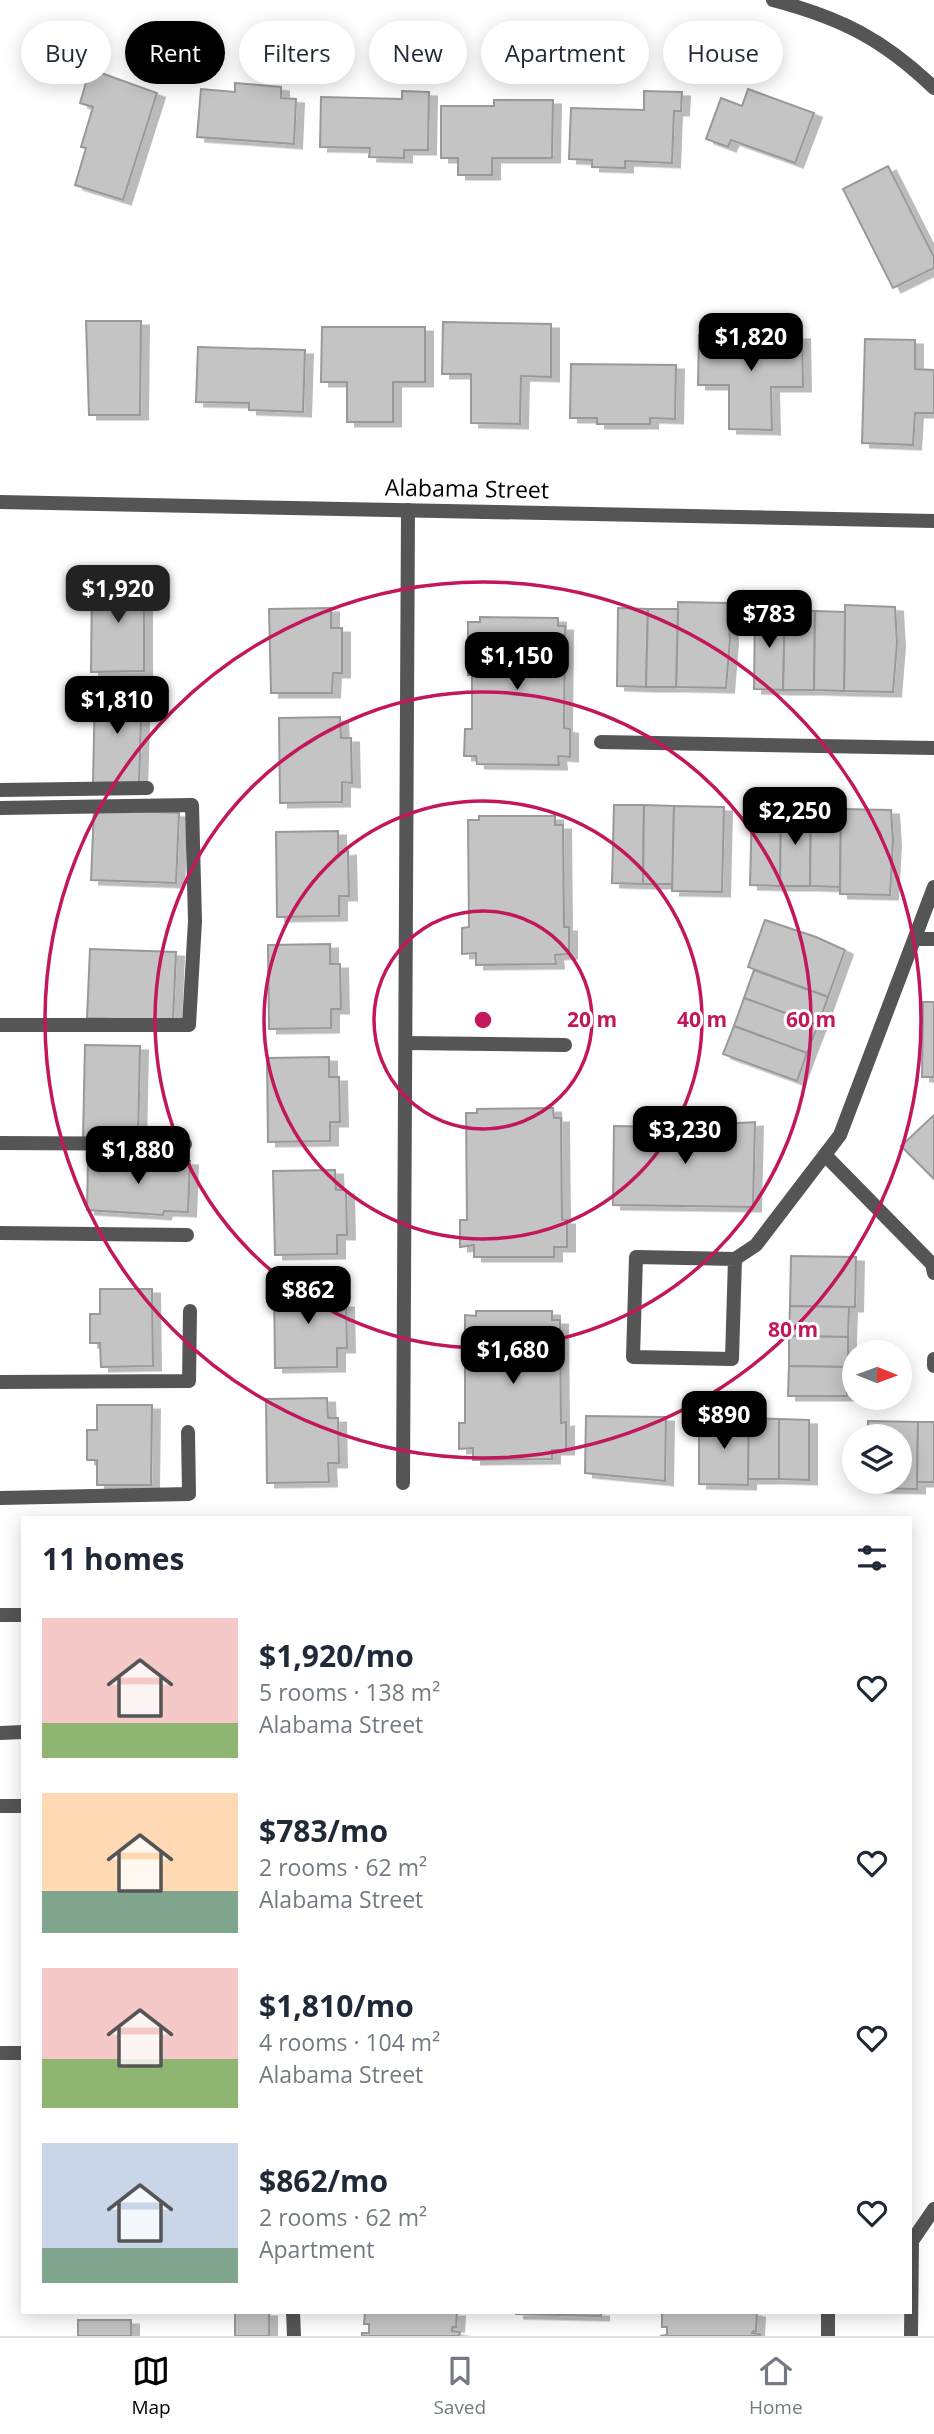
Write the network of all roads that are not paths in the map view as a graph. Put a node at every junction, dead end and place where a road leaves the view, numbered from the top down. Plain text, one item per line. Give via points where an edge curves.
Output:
1 (773, 0) edge
2 (934, 88) edge
3 (0, 502) edge
4 (408, 510) junction
5 (934, 521) edge
6 (601, 742) dead end
7 (934, 748) edge
8 (146, 788) dead end
9 (0, 790) edge
10 (0, 808) edge
11 (934, 887) edge
12 (915, 939) junction
13 (934, 939) edge
14 (0, 1025) edge
15 (406, 1043) junction
16 (565, 1045) dead end
17 (0, 1143) edge
18 (185, 1144) dead end
19 (825, 1155) junction
20 (0, 1233) edge
21 (187, 1235) dead end
22 (735, 1259) junction
23 (934, 1273) edge
24 (190, 1311) dead end
25 (934, 1359) edge
26 (934, 1366) edge
27 (0, 1382) edge
28 (188, 1432) dead end
29 (403, 1483) dead end
30 (0, 1498) edge
31 (0, 1615) edge
32 (21, 1615) edge
33 (21, 1732) edge
34 (0, 1733) edge
35 (0, 1806) edge
36 (21, 1807) edge
37 (0, 2053) edge
38 (21, 2053) edge
39 (934, 2209) edge
40 (912, 2241) edge
41 (293, 2314) edge
42 (828, 2314) edge
43 (911, 2314) edge
44 (294, 2336) edge
45 (828, 2336) edge
46 (911, 2336) edge

1 - 2 street via 818,12 865,34
3 - 4 street, Alabama Street
4 - 5 street, Alabama Street
4 - 15 street
6 - 7 street
8 - 9 street
10 - 14 street via 192,805 195,921 189,1025
11 - 12 street
12 - 13 street
12 - 19 street via 840,1135
15 - 16 street
15 - 29 street
17 - 18 street
19 - 22 street via 756,1245
19 - 23 street via 932,1264
20 - 21 street
22 - 22 street via 732,1359 633,1357 636,1257
24 - 27 street via 189,1381
25 - 26 street
28 - 30 street via 189,1494
31 - 32 street
33 - 34 street
35 - 36 street
37 - 38 street
39 - 40 street
41 - 44 street
42 - 45 street
43 - 46 street

